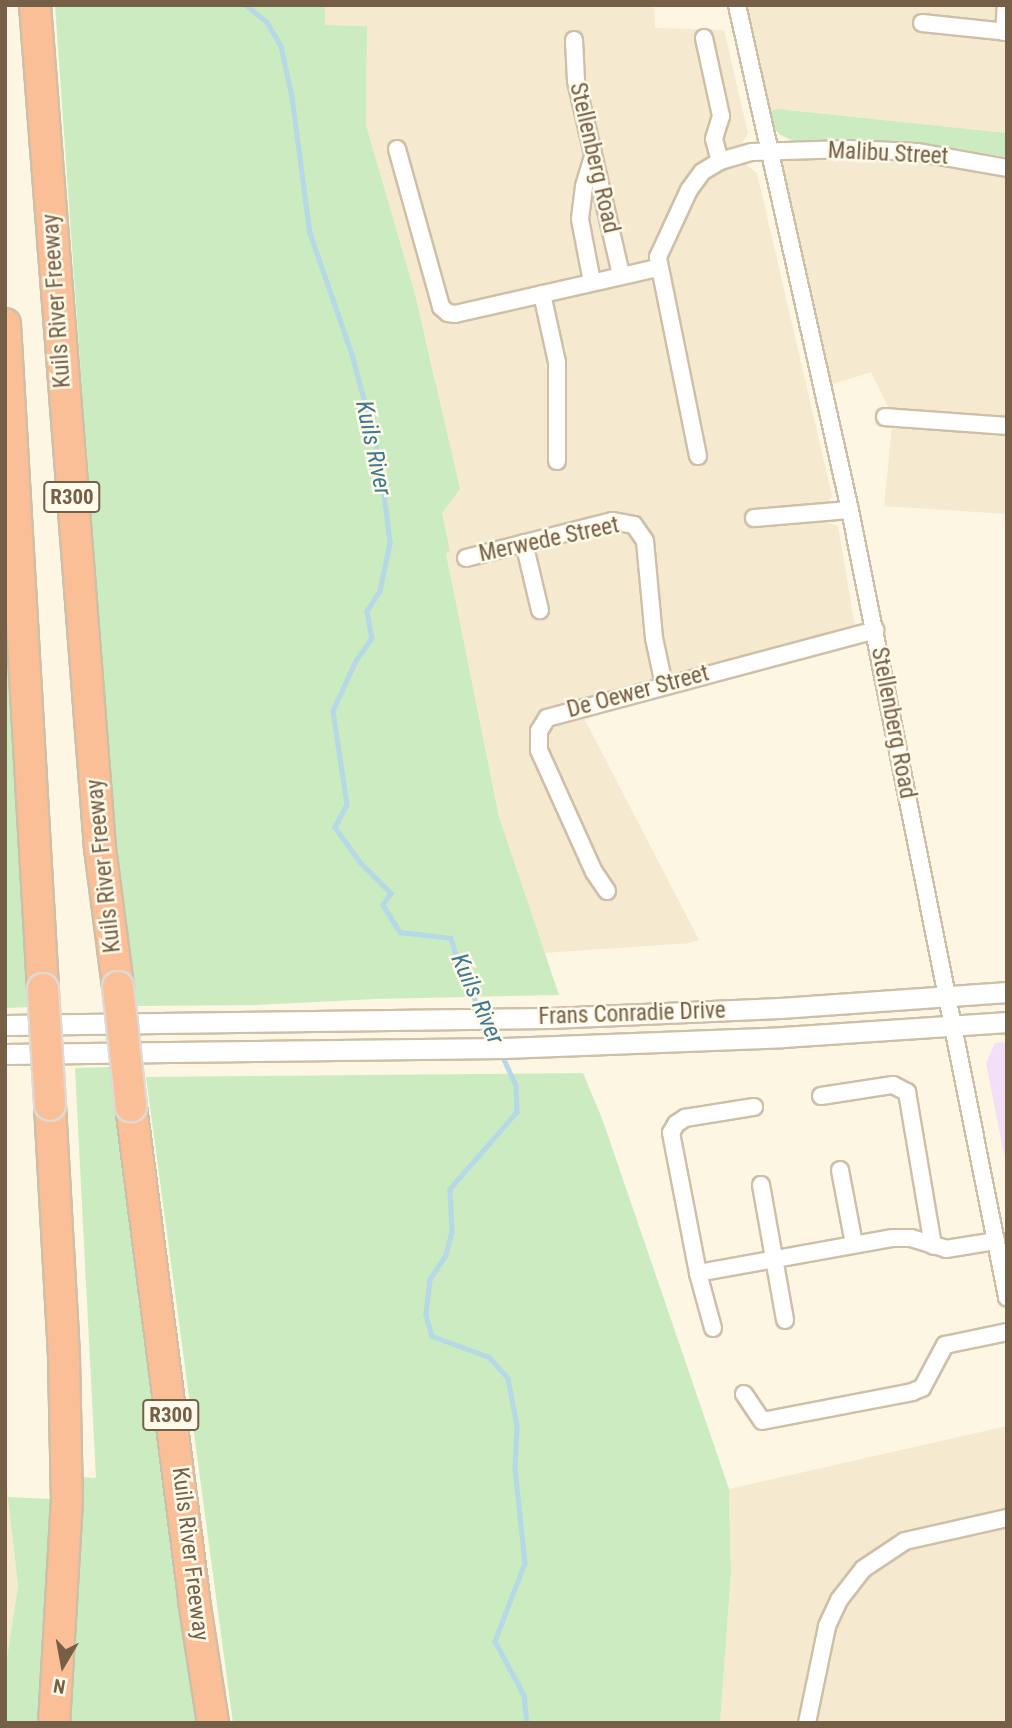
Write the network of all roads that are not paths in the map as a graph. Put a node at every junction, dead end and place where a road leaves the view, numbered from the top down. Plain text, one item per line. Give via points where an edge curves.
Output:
1 (35, 5) edge
2 (737, 5) edge
3 (1006, 5) edge
4 (922, 23) dead end
5 (1005, 32) edge
6 (704, 38) dead end
7 (574, 40) dead end
8 (397, 149) dead end
9 (768, 152) junction
10 (593, 156) junction
11 (720, 161) junction
12 (1007, 168) edge
13 (658, 268) junction
14 (621, 275) junction
15 (592, 282) junction
16 (542, 294) junction
17 (5, 324) edge
18 (885, 417) dead end
19 (1007, 426) edge
20 (698, 456) dead end
21 (557, 461) dead end
22 (850, 510) junction
23 (754, 518) dead end
24 (524, 543) junction
25 (467, 558) dead end
26 (540, 610) dead end
27 (875, 629) junction
28 (664, 685) junction
29 (607, 891) dead end
30 (1007, 992) edge
31 (947, 995) junction
32 (1007, 1022) edge
33 (5, 1025) edge
34 (953, 1026) junction
35 (5, 1054) edge
36 (821, 1096) dead end
37 (754, 1107) dead end
38 (840, 1170) dead end
39 (761, 1185) dead end
40 (996, 1241) junction
41 (854, 1244) junction
42 (933, 1246) junction
43 (775, 1258) junction
44 (698, 1273) junction
45 (1007, 1297) edge
46 (785, 1320) dead end
47 (713, 1328) dead end
48 (1007, 1332) edge
49 (744, 1394) dead end
50 (1007, 1518) edge
51 (54, 1723) edge
52 (214, 1723) edge
53 (807, 1723) edge

1 - 52 highway, Kuils River Freeway / R300, bridge via 98,821 194,1600
2 - 9 street, Stellenberg Road
3 - 5 street
4 - 5 street
6 - 11 street via 721,116 715,139
7 - 10 street, Stellenberg Road via 576,81
8 - 16 street via 442,309 455,314
9 - 11 street
9 - 12 street, Malibu Street via 902,151
9 - 22 street, Stellenberg Road
10 - 14 street, Stellenberg Road
10 - 15 street via 580,219
11 - 13 street via 693,184 663,241
13 - 14 street
13 - 20 street
14 - 15 street
15 - 16 street
16 - 21 street via 557,362
17 - 51 highway, R300, bridge via 64,1359 66,1487
18 - 19 street
22 - 23 street
22 - 27 street, Stellenberg Road
24 - 25 street, Merwede Street
24 - 26 street
24 - 28 street, Merwede Street via 612,522 624,521 638,528 646,546 654,638
27 - 28 street, De Oewer Street
27 - 31 street, Stellenberg Road
28 - 29 street, De Oewer Street via 551,716 538,731 539,750
30 - 31 street, Frans Conradie Drive
31 - 33 street, Frans Conradie Drive via 780,1008 528,1018
31 - 34 street, Stellenberg Road
32 - 34 street, Frans Conradie Drive
34 - 35 street, Frans Conradie Drive via 537,1047
34 - 40 street, Stellenberg Road
36 - 42 street via 893,1085 908,1091
37 - 44 street via 685,1118 672,1130
38 - 41 street
39 - 43 street
40 - 42 street via 959,1249
40 - 45 street, Stellenberg Road
41 - 42 street via 902,1237
41 - 43 street
43 - 44 street
43 - 46 street
44 - 47 street
48 - 49 street via 947,1344 922,1388 912,1392 762,1421
50 - 53 street via 912,1539 863,1569 839,1600 827,1626

